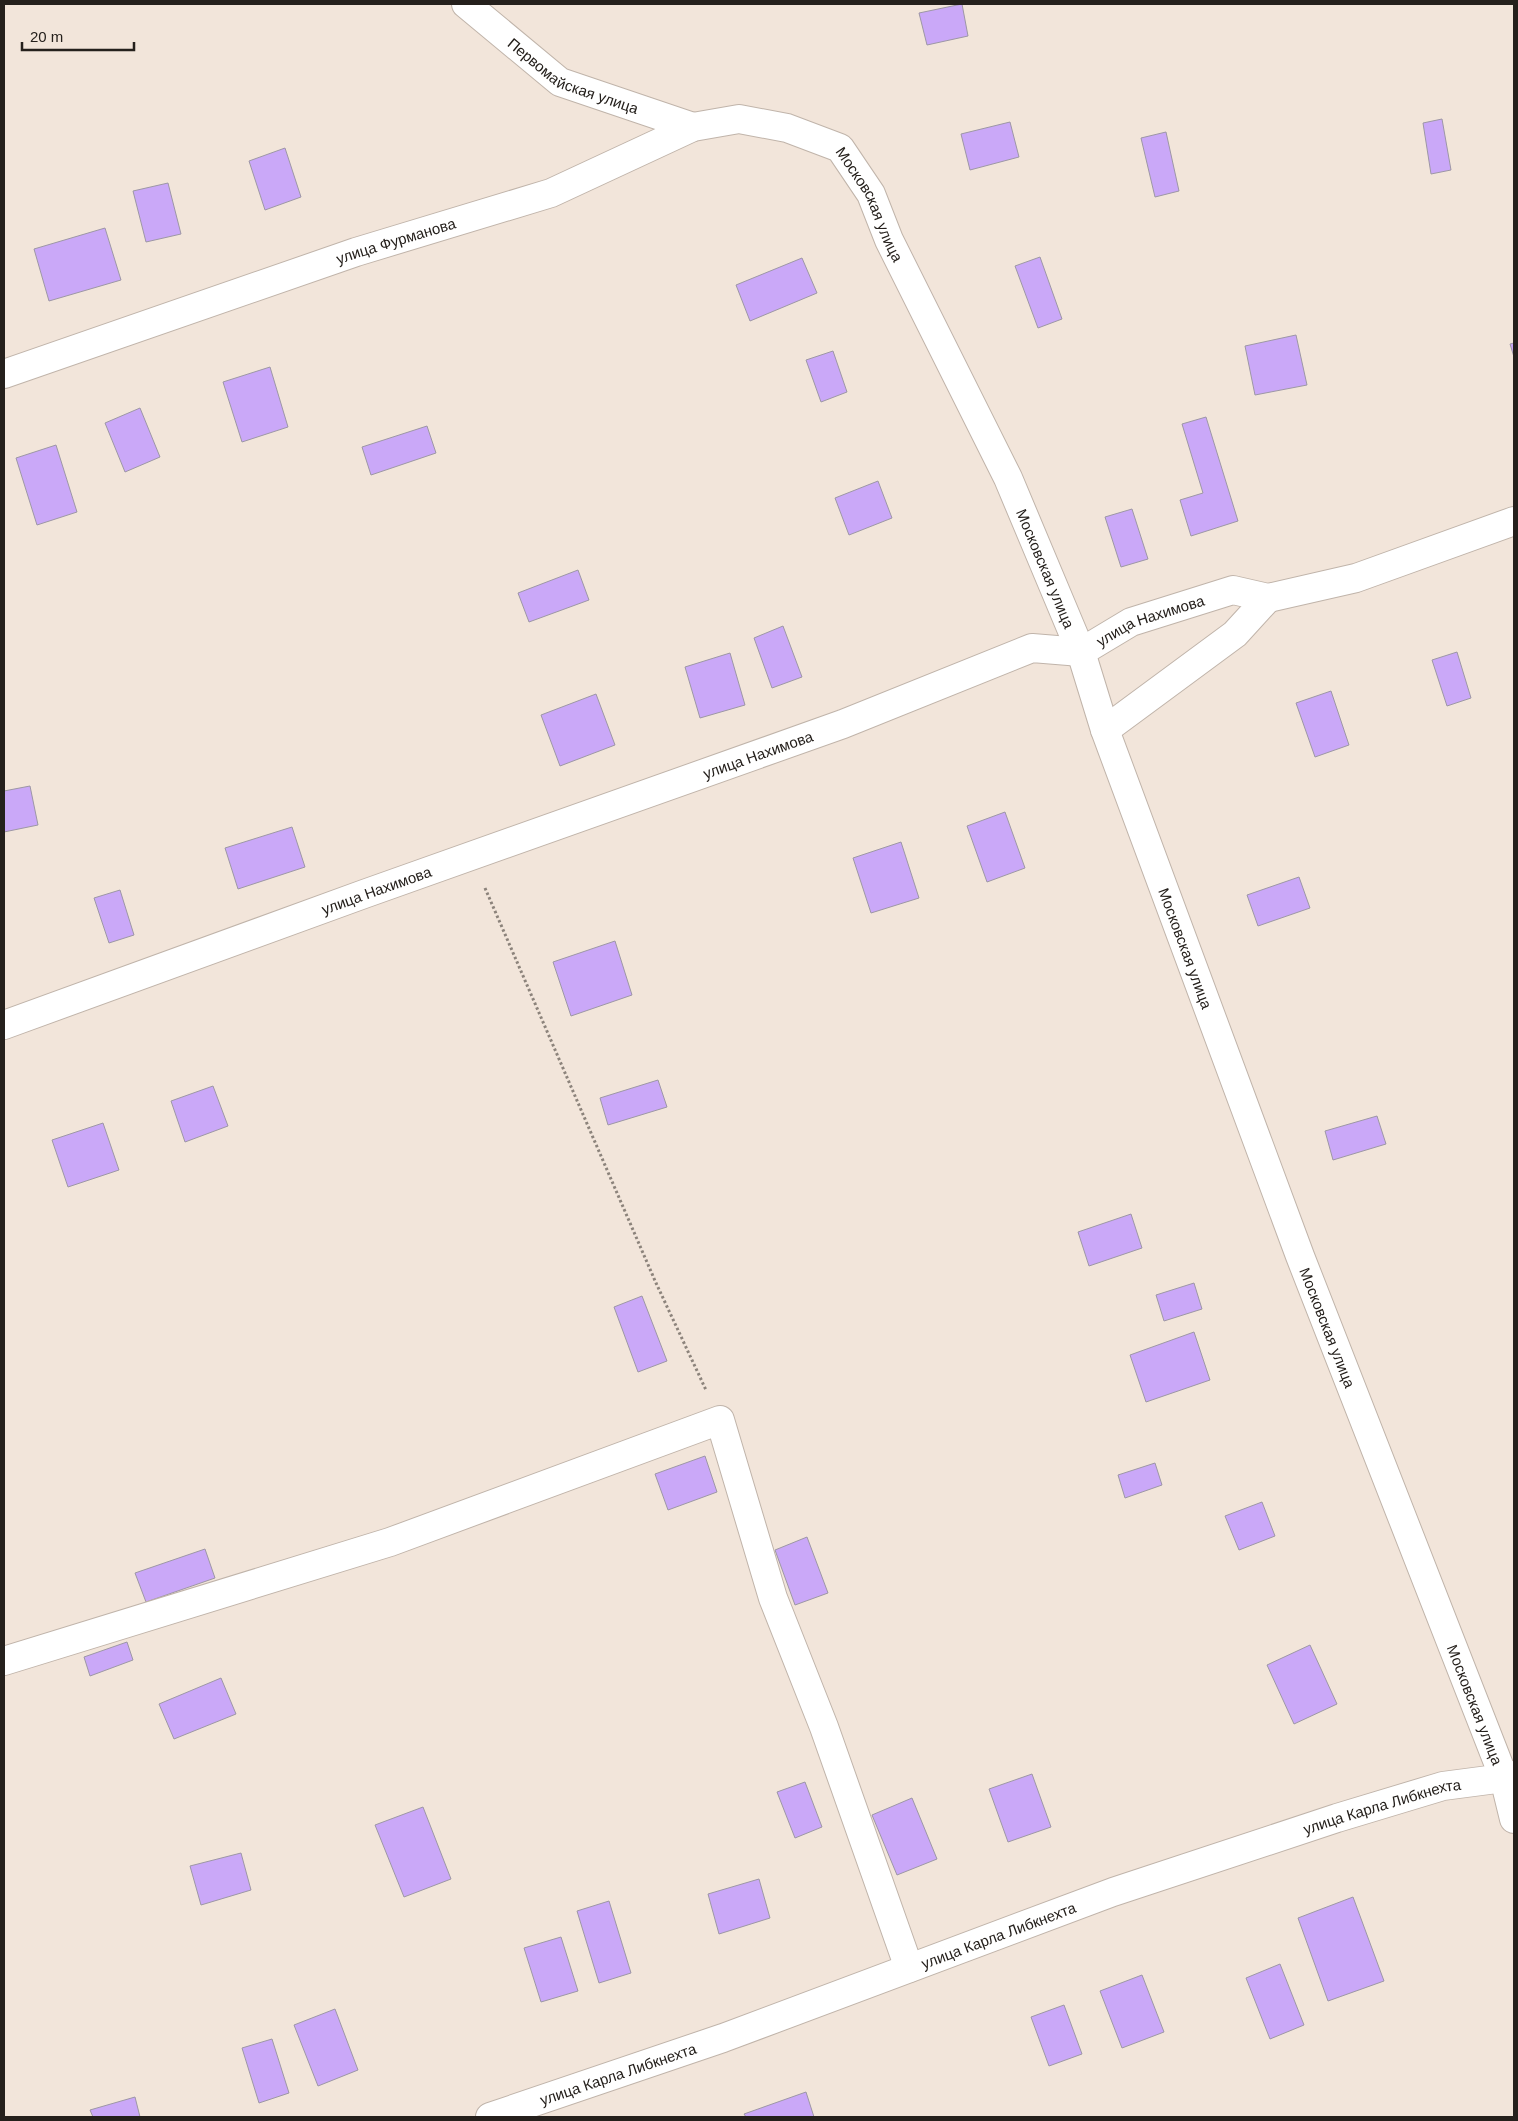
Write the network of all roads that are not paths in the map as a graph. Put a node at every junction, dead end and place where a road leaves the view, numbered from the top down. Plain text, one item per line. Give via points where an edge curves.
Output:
1 (466, 4) edge
2 (693, 127) junction
3 (787, 128) joint
4 (4, 374) edge
5 (1514, 521) edge
6 (1268, 598) junction
7 (1081, 652) junction
8 (1105, 730) junction
9 (4, 1025) edge
10 (4, 1661) edge
11 (1509, 1776) edge
12 (1514, 1819) edge
13 (909, 1968) junction
14 (490, 2117) edge

1 - 2 street, Первомайская улица via 560,82
2 - 3 street, улица Фурманова via 738,119
2 - 4 street, улица Фурманова via 551,193 356,252
3 - 7 street, Московская улица via 840,148 871,194 889,240 1008,478
5 - 6 street, улица Нахимова via 1356,578
6 - 7 street, улица Нахимова via 1233,590 1131,622
6 - 8 street via 1235,634
7 - 8 street, Московская улица
7 - 9 street, улица Нахимова via 1032,648 843,724
8 - 11 street, Московская улица via 1300,1256
10 - 13 street via 390,1542 720,1420 773,1598 824,1727
11 - 12 street, Московская улица
11 - 13 street, улица Карла Либкнехта via 1444,1786 1337,1818 1113,1892
13 - 14 street, улица Карла Либкнехта via 723,2038

